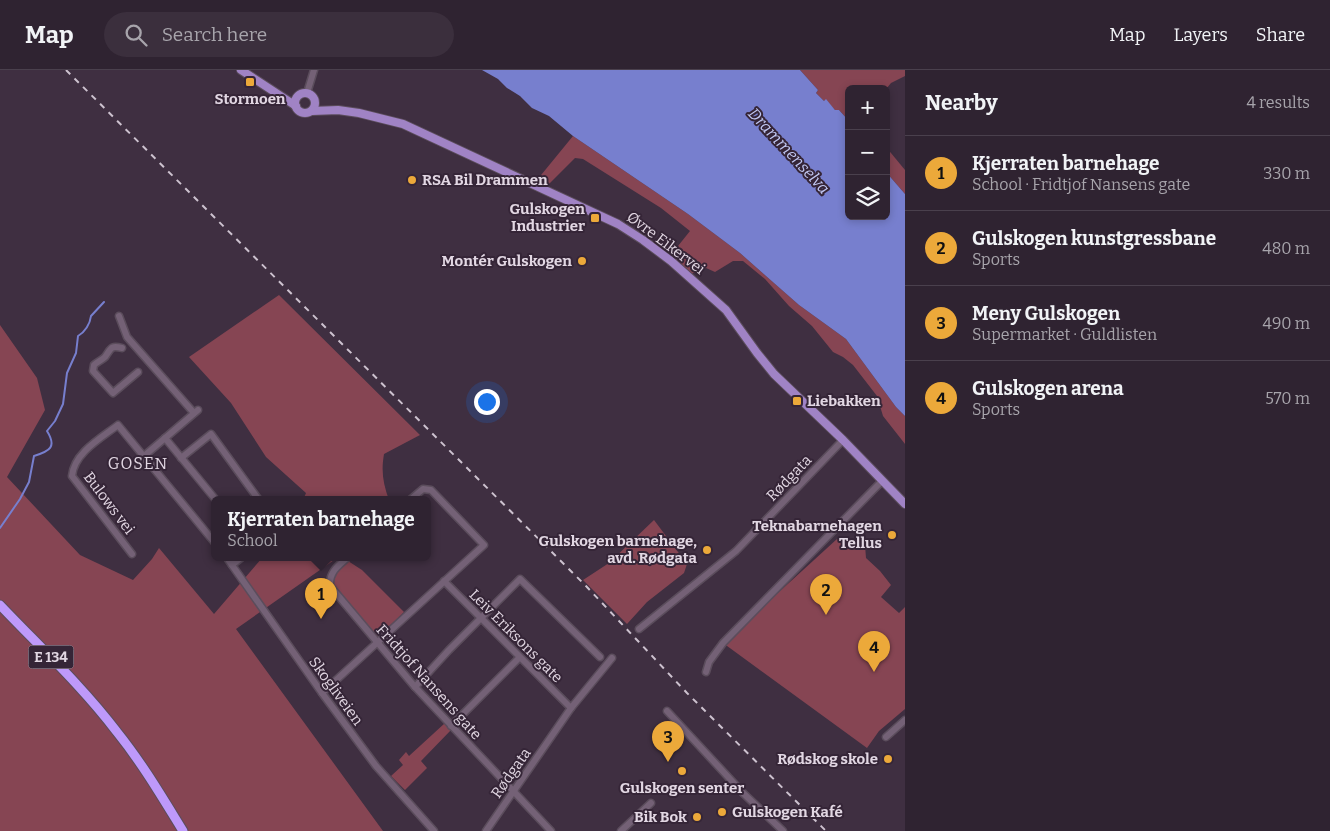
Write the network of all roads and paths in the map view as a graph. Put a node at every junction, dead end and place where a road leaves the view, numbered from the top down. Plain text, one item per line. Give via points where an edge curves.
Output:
1 (241, 70) edge
2 (314, 70) edge
3 (276, 92) junction
4 (307, 93) junction
5 (298, 96) junction
6 (315, 99) junction
7 (296, 106) junction
8 (338, 110) junction
9 (312, 111) junction
10 (119, 316) dead end
11 (122, 348) dead end
12 (138, 372) dead end
13 (165, 438) junction
14 (843, 440) junction
15 (144, 456) junction
16 (182, 458) junction
17 (882, 481) junction
18 (213, 496) edge
19 (257, 496) edge
20 (414, 496) edge
21 (905, 504) edge
22 (211, 538) edge
23 (132, 554) dead end
24 (229, 561) edge
25 (237, 561) edge
26 (343, 561) edge
27 (232, 565) junction
28 (444, 581) junction
29 (0, 605) edge
30 (0, 611) edge
31 (480, 619) junction
32 (639, 629) dead end
33 (376, 642) junction
34 (600, 657) dead end
35 (519, 658) junction
36 (612, 658) dead end
37 (706, 672) dead end
38 (415, 687) junction
39 (322, 692) junction
40 (571, 708) junction
41 (667, 711) dead end
42 (98, 712) junction
43 (905, 720) edge
44 (106, 721) junction
45 (451, 726) junction
46 (886, 737) dead end
47 (514, 792) junction
48 (651, 802) dead end
49 (178, 831) edge
50 (183, 831) edge
51 (434, 831) edge
52 (486, 831) edge
53 (551, 831) edge
54 (621, 831) edge
55 (783, 831) edge

1 - 3 main road
2 - 4 street
3 - 5 main road
3 - 7 main road
4 - 5 main road
4 - 6 main road
5 - 7 main road
6 - 8 main road, Øvre Eikervei
6 - 9 main road
7 - 9 main road via 302,113
8 - 9 main road, Øvre Eikervei
8 - 14 main road, Øvre Eikervei via 388,119 414,129 618,224 643,240 726,310 774,374
10 - 13 street via 127,337 196,412
11 - 12 street via 110,348 105,357 94,365 93,371 113,393
13 - 15 street
13 - 16 street
14 - 17 main road, Øvre Eikervei
14 - 32 street, Rødgata via 736,550
15 - 22 street
15 - 23 street, Bulows vei via 118,426 92,444 73,466 72,476
16 - 18 street
16 - 19 street via 211,434
17 - 21 main road, Øvre Eikervei
17 - 37 street via 723,643
20 - 28 street via 423,488 431,490 484,544
24 - 27 street, Skogliveien
25 - 27 street
26 - 33 street, Fridtjof Nansens gate via 334,569 329,579 330,586
27 - 39 street, Skogliveien
28 - 31 street, Leiv Eriksons gate
28 - 33 street
29 - 42 highway, E 134 via 66,672
30 - 42 highway, E 134
31 - 34 street via 520,579
31 - 35 street, Leiv Eriksons gate
31 - 38 street
33 - 38 street, Fridtjof Nansens gate
33 - 39 street
35 - 40 street, Leiv Eriksons gate
35 - 45 street
36 - 40 street, Rødgata
38 - 45 street, Fridtjof Nansens gate
39 - 51 street, Skogliveien via 376,766
40 - 47 street, Rødgata
41 - 55 street
42 - 44 highway, E 134
43 - 46 street
44 - 49 highway, E 134
44 - 50 highway, E 134 via 139,762
45 - 47 street, Fridtjof Nansens gate
47 - 52 street, Rødgata
47 - 53 street, Fridtjof Nansens gate
48 - 54 street

